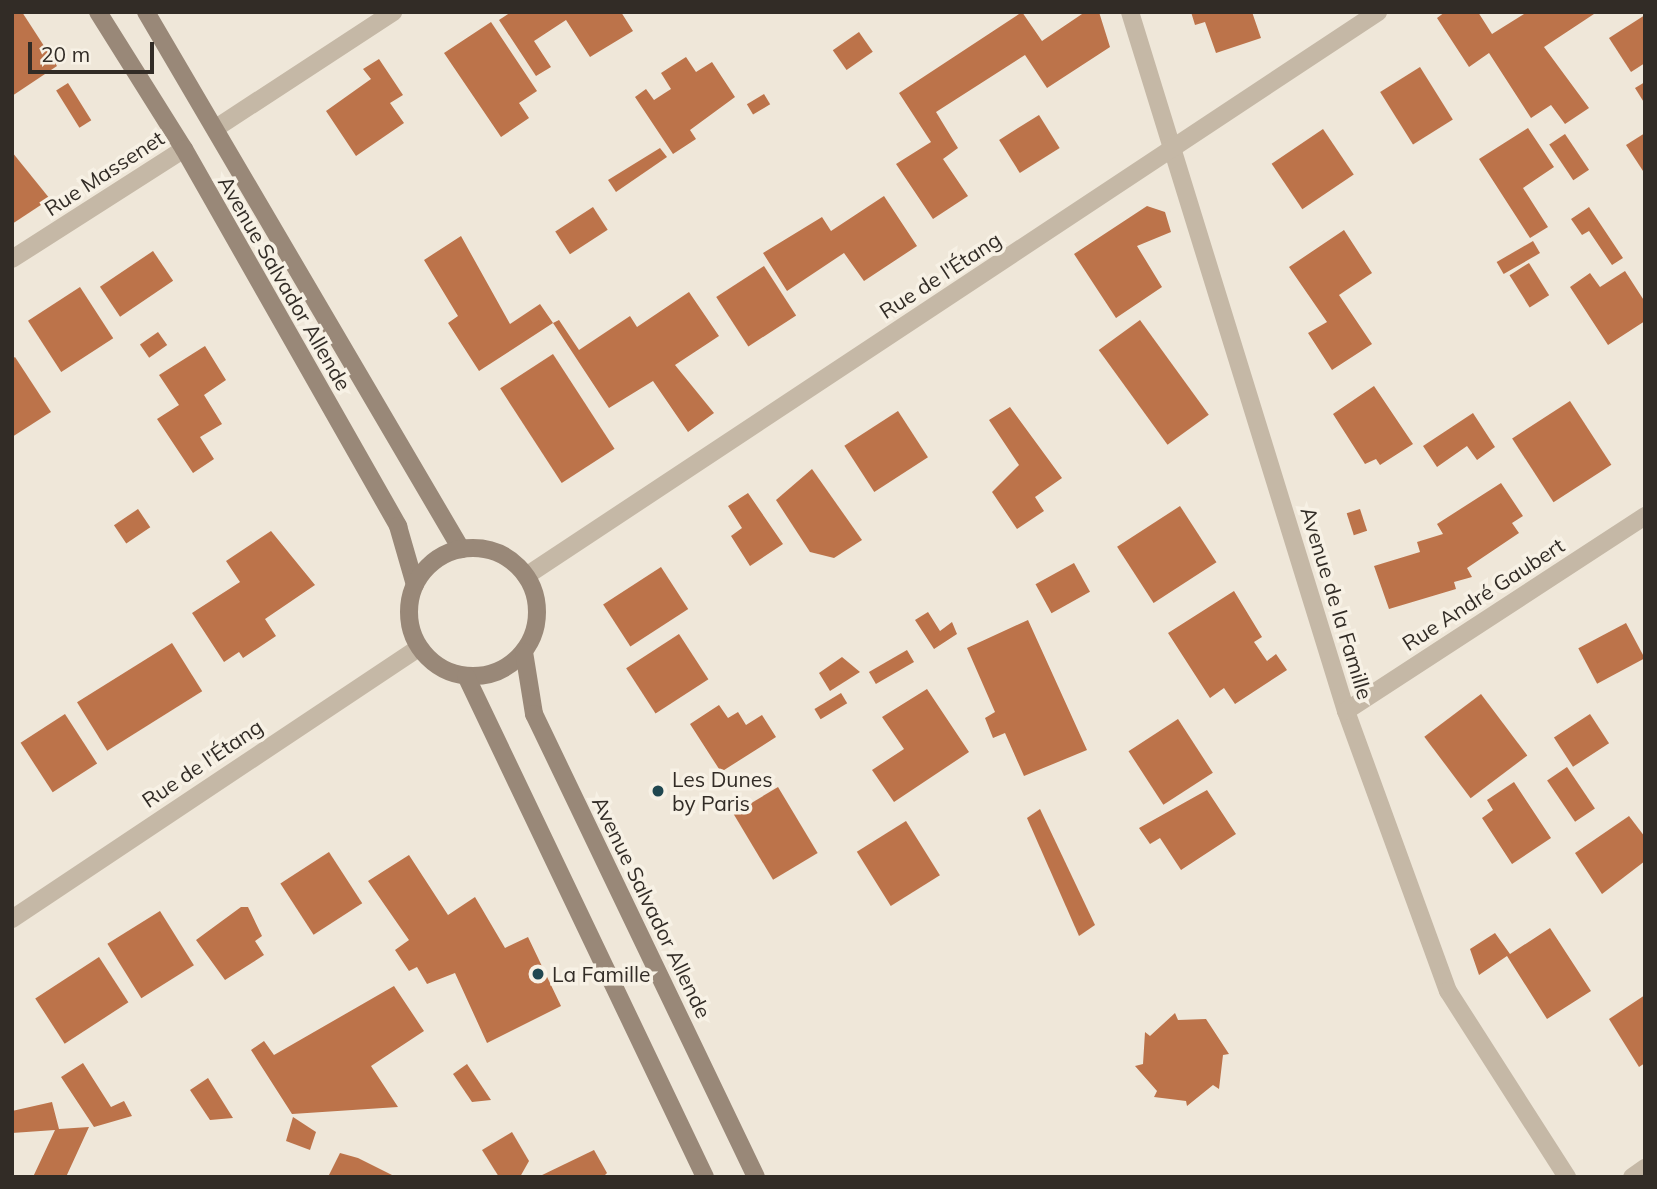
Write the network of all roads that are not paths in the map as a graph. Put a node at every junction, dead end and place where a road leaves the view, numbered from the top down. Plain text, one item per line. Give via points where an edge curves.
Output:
1 (98, 12) edge
2 (146, 12) edge
3 (393, 12) edge
4 (1130, 12) edge
5 (1378, 12) edge
6 (216, 128) junction
7 (1175, 147) junction
8 (184, 149) junction
9 (12, 259) edge
10 (1645, 516) edge
11 (461, 549) junction
12 (526, 576) junction
13 (415, 584) junction
14 (419, 648) junction
15 (524, 652) junction
16 (466, 676) junction
17 (1346, 711) junction
18 (12, 919) edge
19 (1645, 1168) edge
20 (705, 1177) edge
21 (756, 1177) edge
22 (1567, 1177) edge
23 (1632, 1177) edge

1 - 8 main road, Avenue Salvador Allende
2 - 6 main road, Avenue Salvador Allende
3 - 6 street
4 - 7 street, Avenue de la Famille
5 - 7 street, Rue de l'Étang
6 - 11 main road, Avenue Salvador Allende
7 - 12 street, Rue de l'Étang
7 - 17 street, Avenue de la Famille
8 - 9 street, Rue Massenet
8 - 13 main road, Avenue Salvador Allende via 398,526
10 - 17 street, Rue André Gaubert
11 - 12 main road via 497,553
11 - 13 main road via 433,562
12 - 15 main road, Avenue Salvador Allende via 537,614
13 - 14 main road, Avenue Salvador Allende via 409,617
14 - 16 main road via 448,672
14 - 18 street, Rue de l'Étang
15 - 16 main road via 498,671
15 - 21 main road, Avenue Salvador Allende via 534,714
16 - 20 main road
17 - 22 street, Avenue de la Famille via 1448,991
19 - 23 street

